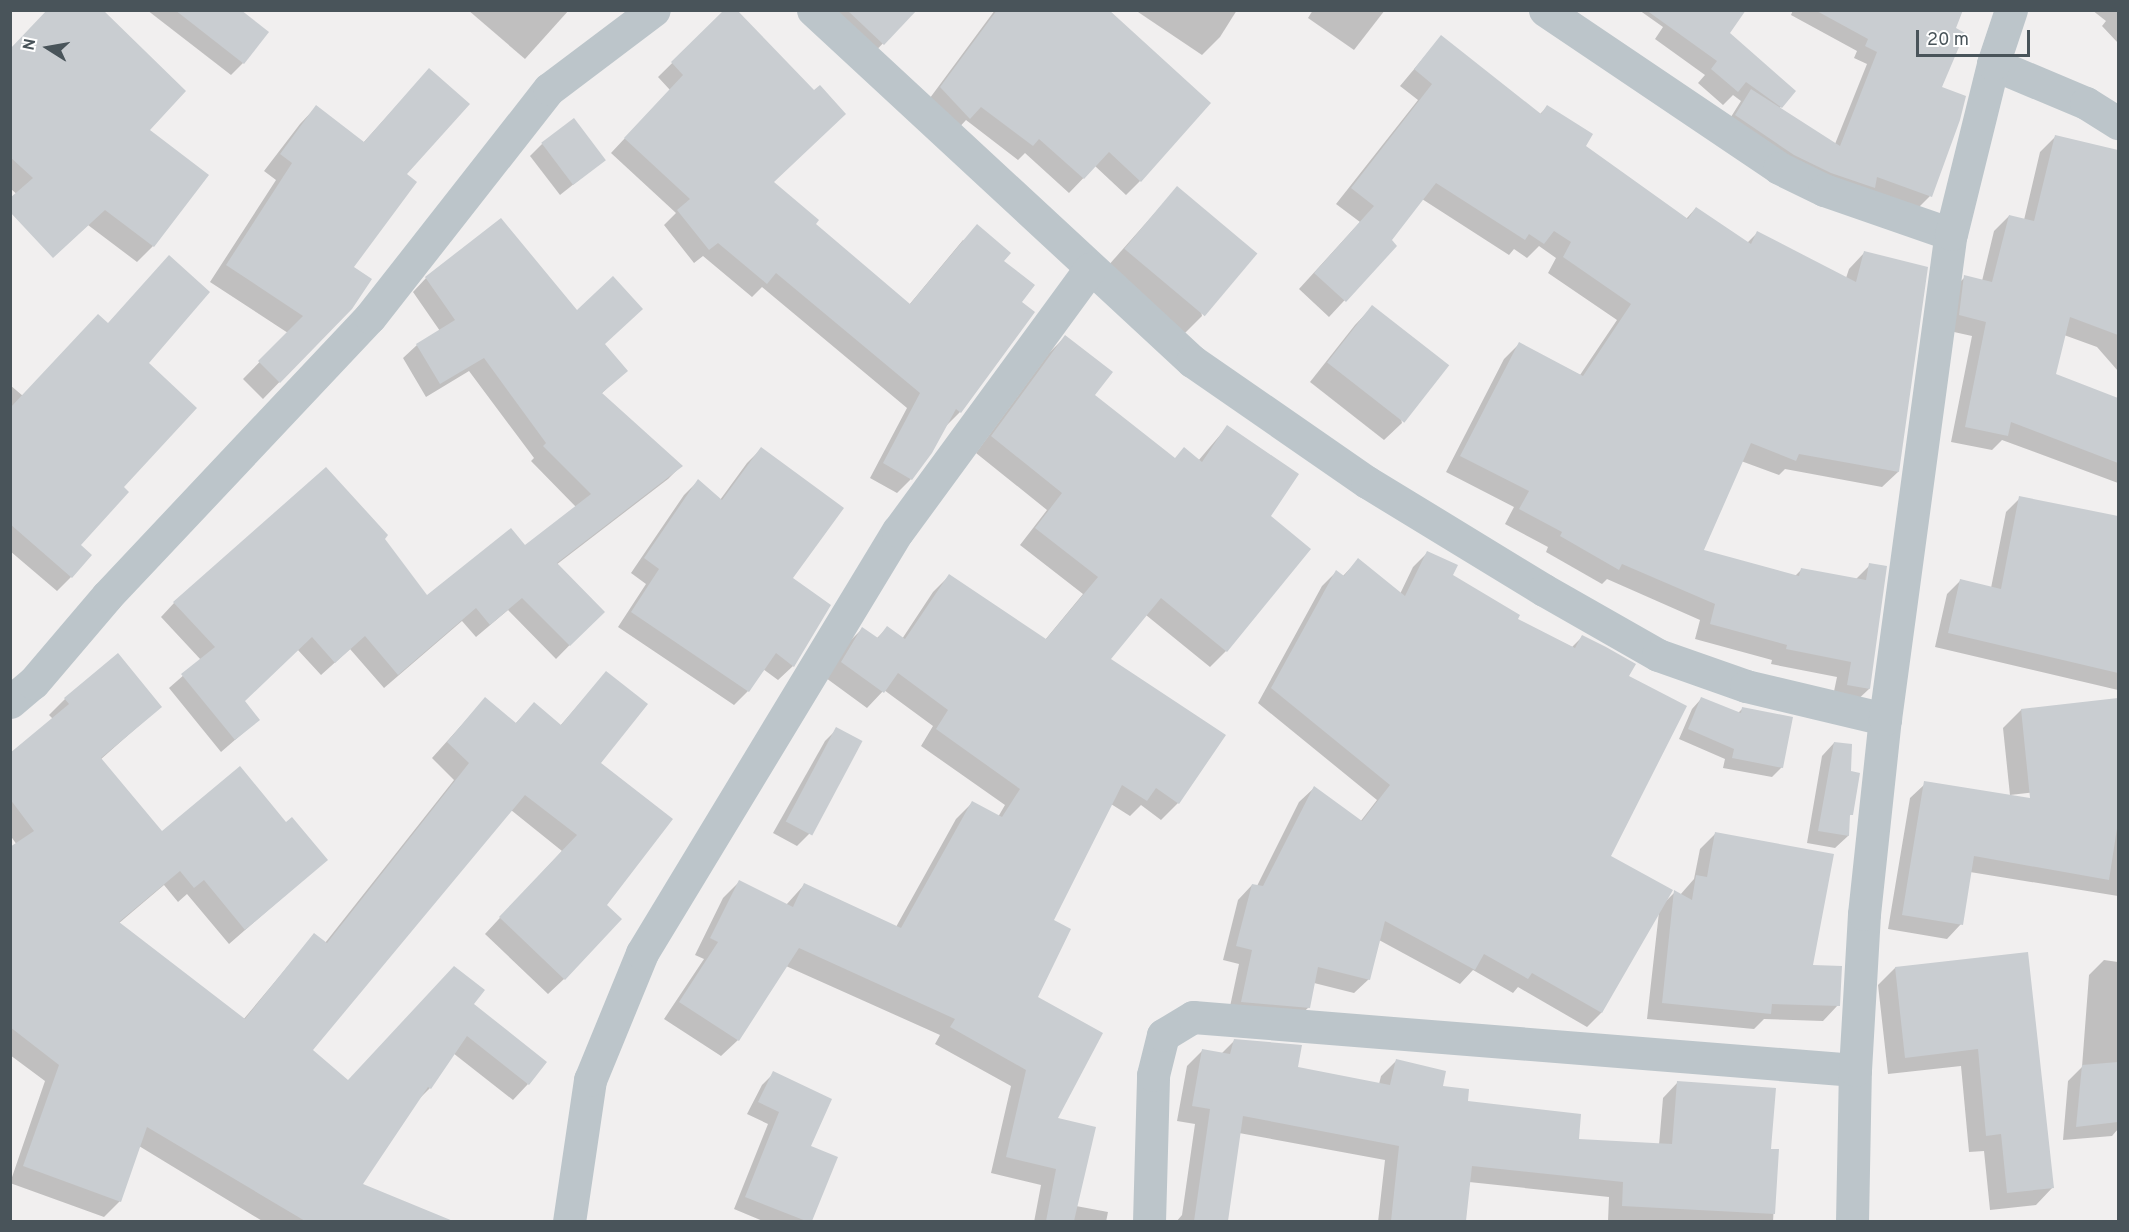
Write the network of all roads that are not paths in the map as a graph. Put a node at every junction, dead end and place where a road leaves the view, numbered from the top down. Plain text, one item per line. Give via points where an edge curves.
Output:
1 (654, 10) edge
2 (813, 10) edge
3 (1545, 10) edge
4 (2011, 10) edge
5 (1993, 64) junction
6 (2118, 123) edge
7 (1951, 234) junction
8 (1090, 269) junction
9 (10, 702) edge
10 (1885, 719) junction
11 (1855, 1070) junction
12 (569, 1221) edge
13 (1149, 1221) edge
14 (1852, 1221) edge

1 - 9 street via 549,89 370,317 107,596 33,683
2 - 8 street
3 - 7 street via 1779,168 1824,190
4 - 5 street
5 - 6 street via 2086,103
5 - 7 street
7 - 10 street
8 - 10 street via 1192,361 1367,482 1649,650 1746,686
8 - 12 street via 898,531 642,953 590,1080
10 - 11 street via 1864,914
11 - 13 street via 1193,1017 1163,1035 1153,1075
11 - 14 street

